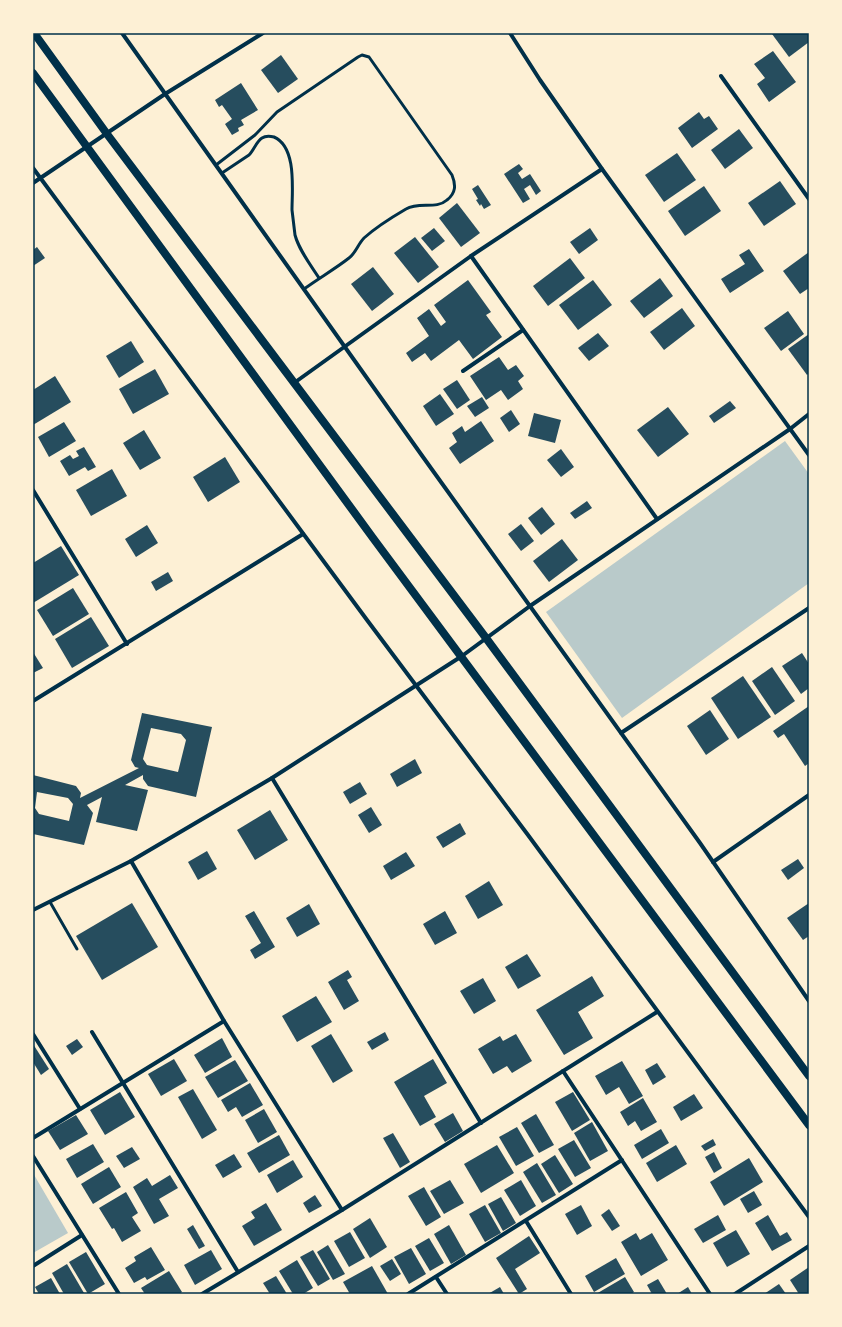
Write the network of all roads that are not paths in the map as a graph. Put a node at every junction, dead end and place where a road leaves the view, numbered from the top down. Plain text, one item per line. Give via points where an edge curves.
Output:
1 (34, 33) edge
2 (122, 33) edge
3 (263, 33) edge
4 (510, 33) edge
5 (33, 73) edge
6 (721, 76) dead end
7 (165, 94) junction
8 (107, 134) junction
9 (86, 147) junction
10 (216, 165) junction
11 (33, 168) edge
12 (602, 170) junction
13 (222, 173) junction
14 (41, 179) junction
15 (33, 183) edge
16 (809, 199) edge
17 (471, 256) junction
18 (319, 278) junction
19 (304, 289) junction
20 (523, 330) junction
21 (345, 346) junction
22 (463, 371) dead end
23 (293, 383) junction
24 (809, 414) edge
25 (790, 429) junction
26 (809, 455) edge
27 (33, 490) edge
28 (657, 519) junction
29 (303, 534) junction
30 (530, 606) junction
31 (809, 608) edge
32 (486, 638) junction
33 (127, 644) junction
34 (462, 656) junction
35 (416, 686) junction
36 (33, 701) edge
37 (621, 733) junction
38 (272, 778) junction
39 (809, 795) edge
40 (131, 861) junction
41 (713, 862) junction
42 (50, 902) junction
43 (33, 910) edge
44 (78, 949) dead end
45 (809, 1001) edge
46 (657, 1012) junction
47 (224, 1021) junction
48 (92, 1032) dead end
49 (33, 1034) edge
50 (563, 1071) junction
51 (809, 1076) edge
52 (122, 1083) junction
53 (80, 1109) junction
54 (481, 1122) junction
55 (809, 1125) edge
56 (33, 1138) edge
57 (33, 1156) edge
58 (622, 1160) junction
59 (342, 1210) junction
60 (809, 1217) edge
61 (526, 1221) junction
62 (82, 1235) junction
63 (809, 1246) edge
64 (33, 1266) edge
65 (238, 1272) junction
66 (436, 1277) junction
67 (119, 1294) edge
68 (202, 1294) edge
69 (408, 1294) edge
70 (447, 1294) edge
71 (571, 1294) edge
72 (710, 1294) edge
73 (735, 1294) edge

1 - 8 main road
2 - 7 street
3 - 7 street
4 - 12 street
5 - 9 main road
6 - 16 street
7 - 8 street
7 - 10 street
8 - 9 street
8 - 23 main road
9 - 14 street
9 - 34 main road
10 - 13 street
10 - 18 lane via 255,135 277,112 358,57 369,57 452,176 455,188 447,201 438,205 419,204 408,207 363,239 349,258
11 - 14 street
12 - 17 street
12 - 25 street
13 - 18 lane via 253,152 262,138 272,136 279,140 288,154 291,165 292,212 296,236
13 - 19 street
14 - 15 street
14 - 29 street
17 - 20 street
17 - 21 street
18 - 19 lane
19 - 21 street
20 - 22 street
20 - 28 street
21 - 23 street
21 - 30 street
23 - 32 main road
24 - 25 street
25 - 26 street
25 - 28 street
27 - 33 street
28 - 30 street
29 - 33 street
29 - 35 street
30 - 32 street
30 - 37 street
31 - 37 street
32 - 34 street
32 - 51 main road
33 - 36 street
34 - 35 street
34 - 55 main road
35 - 38 street
35 - 46 street
37 - 41 street
38 - 40 street
38 - 54 street
39 - 41 street
40 - 42 street
40 - 47 street
41 - 45 street
42 - 43 street
42 - 44 lane
46 - 50 street
46 - 60 street
47 - 52 street
47 - 59 street
48 - 52 street
49 - 53 street
50 - 54 street
50 - 58 street
52 - 53 street
52 - 65 street
53 - 56 street
54 - 59 street
57 - 62 street
58 - 61 street
58 - 72 street
59 - 65 street
61 - 66 street
61 - 71 street
62 - 64 street
62 - 67 street
63 - 73 street
65 - 68 street
66 - 69 street
66 - 70 street

